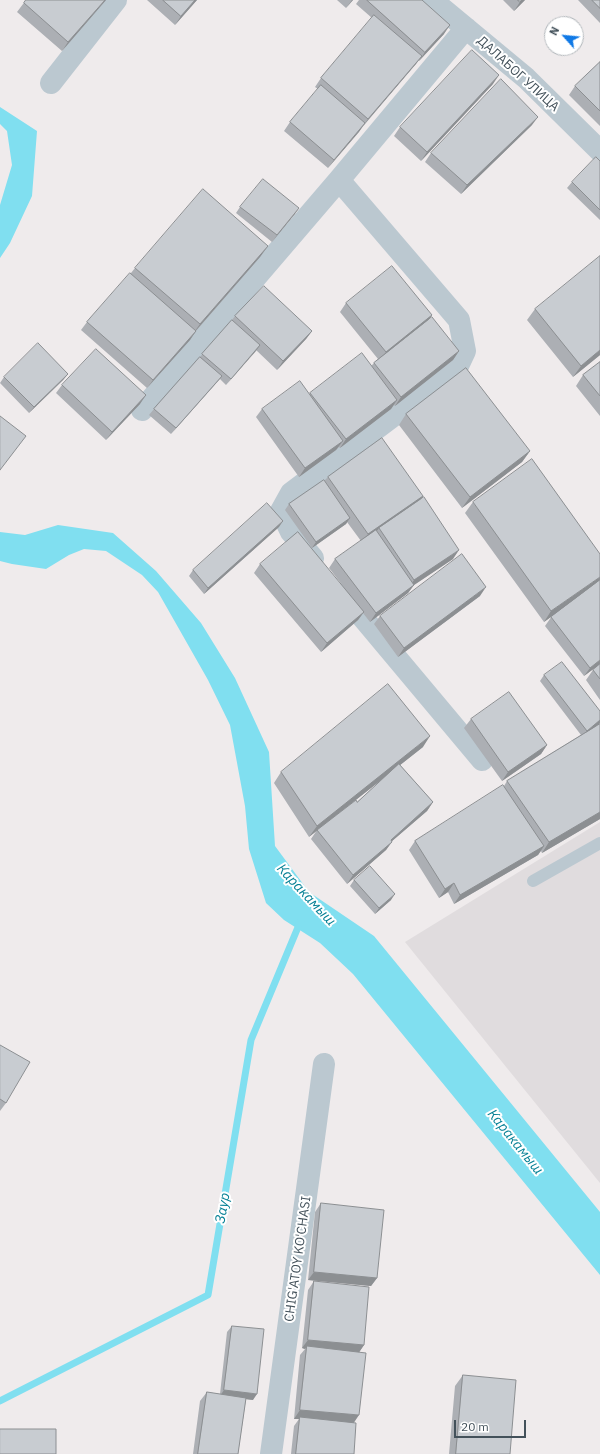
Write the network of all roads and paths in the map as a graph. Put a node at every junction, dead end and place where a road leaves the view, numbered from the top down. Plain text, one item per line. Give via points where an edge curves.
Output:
1 (116, 0) edge
2 (432, 0) edge
3 (466, 28) junction
4 (51, 83) dead end
5 (600, 151) edge
6 (339, 180) junction
7 (142, 410) edge
8 (482, 760) dead end
9 (600, 843) edge
10 (533, 881) dead end
11 (324, 1064) dead end
12 (271, 1454) edge

1 - 4 street
2 - 3 street, ДАЛАБОГ УЛИЦА
3 - 5 street, ДАЛАБОГ УЛИЦА via 526,78
3 - 6 street
6 - 7 street
6 - 8 street via 460,320 465,351 457,368 291,494 281,511 291,532
9 - 10 lane
11 - 12 street, CHIG'ATOY KO'CHASI

